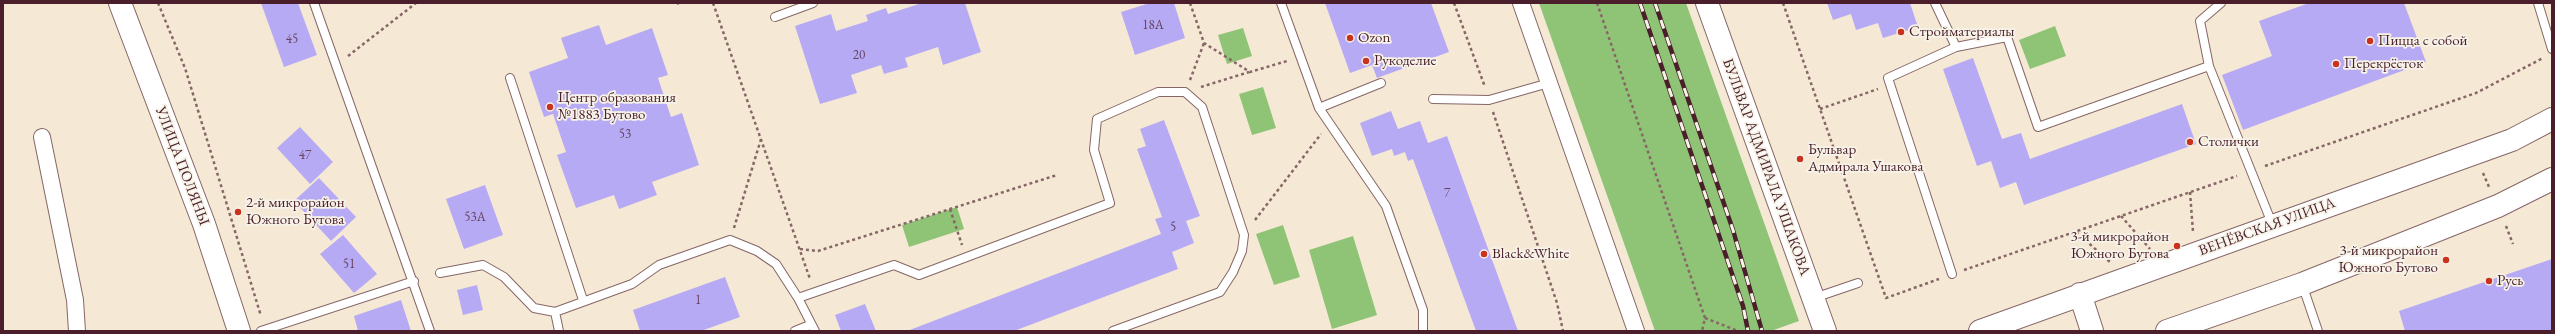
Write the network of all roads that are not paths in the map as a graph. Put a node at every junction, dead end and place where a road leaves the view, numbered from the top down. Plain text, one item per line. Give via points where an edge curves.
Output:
1 (120, 3) edge
2 (314, 3) edge
3 (813, 3) edge
4 (1281, 3) edge
5 (1521, 3) edge
6 (1707, 3) edge
7 (1935, 3) edge
8 (2221, 3) edge
9 (2538, 3) edge
10 (775, 16) dead end
11 (1956, 47) junction
12 (2552, 49) edge
13 (2209, 66) junction
14 (510, 78) dead end
15 (1549, 83) junction
16 (1380, 84) dead end
17 (1433, 99) dead end
18 (1319, 108) junction
19 (2552, 119) edge
20 (42, 137) dead end
21 (2552, 180) edge
22 (2272, 226) junction
23 (440, 273) dead end
24 (1952, 274) road end
25 (414, 281) junction
26 (1858, 283) dead end
27 (2302, 284) junction
28 (2080, 294) junction
29 (798, 298) junction
30 (1813, 298) junction
31 (584, 300) junction
32 (555, 312) junction
33 (813, 328) edge
34 (263, 330) edge
35 (77, 331) edge
36 (239, 331) edge
37 (430, 331) edge
38 (559, 331) edge
39 (795, 331) edge
40 (1113, 331) edge
41 (1423, 331) edge
42 (1636, 331) edge
43 (1825, 331) edge
44 (1980, 331) edge
45 (2092, 331) edge
46 (2167, 331) edge
47 (2318, 331) edge

1 - 36 main road, УЛИЦА ПОЛЯНЫ via 204,224
2 - 25 lane
3 - 10 lane
4 - 18 lane
5 - 15 street
6 - 30 main road, БУЛЬВАР АДМИРАЛА УШАКОВА
7 - 11 lane
8 - 13 lane via 2200,21
9 - 12 lane
11 - 13 lane via 2008,37 2038,127
11 - 24 lane via 1888,78
13 - 22 lane
14 - 31 lane
15 - 17 lane via 1490,100
15 - 42 street
16 - 18 lane
18 - 41 lane via 1386,206 1423,310
19 - 22 main road, ВЕНЁВСКАЯ УЛИЦА via 2512,140
20 - 35 street via 75,300
21 - 27 main road via 2498,206
22 - 28 main road, ВЕНЁВСКАЯ УЛИЦА
23 - 32 lane via 483,265 504,277 534,308
25 - 34 lane
25 - 37 lane
26 - 30 lane
27 - 46 main road
27 - 47 lane
28 - 44 main road, ВЕНЁВСКАЯ УЛИЦА
28 - 45 main road
29 - 31 lane via 776,264 757,251 730,240 659,264 632,284
29 - 33 lane
29 - 40 lane via 894,265 919,275 1110,203 1094,150 1097,119 1158,92 1185,92 1202,107 1244,235 1242,251 1234,272 1220,292
30 - 43 main road, БУЛЬВАР АДМИРАЛА УШАКОВА
31 - 32 lane
32 - 38 lane
33 - 39 lane

